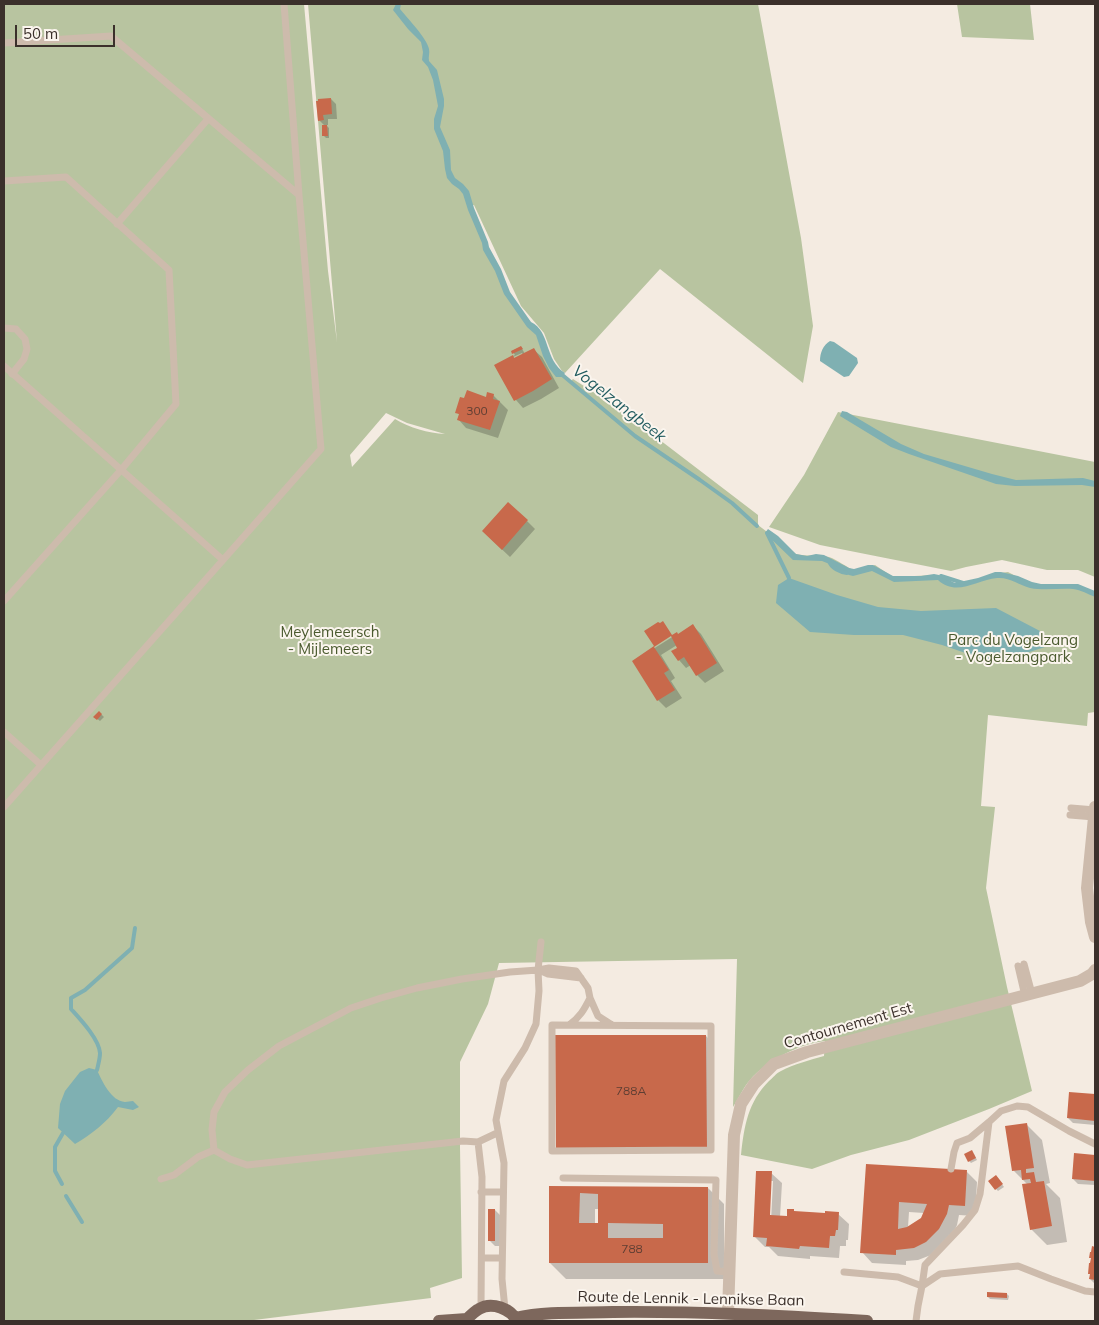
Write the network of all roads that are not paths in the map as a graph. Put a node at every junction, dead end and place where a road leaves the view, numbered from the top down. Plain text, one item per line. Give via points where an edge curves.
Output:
1 (284, 4) edge
2 (4, 43) edge
3 (208, 119) junction
4 (4, 180) edge
5 (299, 196) junction
6 (117, 224) junction
7 (4, 328) edge
8 (4, 366) edge
9 (12, 374) junction
10 (121, 470) junction
11 (223, 560) junction
12 (4, 601) edge
13 (4, 732) edge
14 (41, 765) junction
15 (4, 807) edge
16 (1071, 811) dead end
17 (1095, 811) edge
18 (1095, 937) edge
19 (540, 942) dead end
20 (1021, 965) dead end
21 (538, 970) junction
22 (1095, 970) edge
23 (1028, 995) junction
24 (590, 998) junction
25 (569, 1025) junction
26 (613, 1026) junction
27 (989, 1122) junction
28 (497, 1133) junction
29 (478, 1142) junction
30 (1095, 1144) edge
31 (214, 1150) junction
32 (951, 1169) dead end
33 (563, 1178) dead end
34 (162, 1179) dead end
35 (481, 1192) junction
36 (503, 1192) junction
37 (482, 1258) junction
38 (502, 1258) junction
39 (729, 1272) junction
40 (844, 1272) dead end
41 (922, 1286) junction
42 (1095, 1292) edge
43 (481, 1308) junction
44 (505, 1309) junction
45 (728, 1313) junction
46 (466, 1320) edge
47 (516, 1320) edge
48 (439, 1321) edge
49 (867, 1321) edge
50 (916, 1321) edge

1 - 5 lane
2 - 3 lane via 111,36
3 - 5 lane
3 - 6 lane
4 - 6 lane via 66,177
5 - 11 lane via 322,449
6 - 10 lane via 169,270 176,404
7 - 9 lane via 16,329 25,339 24,359
8 - 9 lane
9 - 10 lane
10 - 11 lane
10 - 12 lane
11 - 14 lane
13 - 14 lane
14 - 15 lane
16 - 17 lane
17 - 18 street via 1087,888
19 - 21 lane
20 - 23 lane
21 - 24 lane via 549,968 576,972 588,988
21 - 28 lane via 536,1024 504,1081 496,1120
21 - 31 lane via 462,979 380,998 351,1008 279,1046 225,1092 214,1112
22 - 23 street, Contournement Est via 1080,981
23 - 39 street, Contournement Est via 807,1052 774,1064 754,1084 742,1104 734,1135
24 - 25 lane via 584,1012
24 - 26 lane via 598,1016
25 - 26 lane
25 - 26 lane via 552,1025 552,1151 711,1150 711,1026
27 - 30 lane via 1001,1111 1017,1106 1028,1107
27 - 32 lane via 970,1138 957,1143
27 - 41 lane via 975,1210 925,1265
28 - 29 lane
28 - 36 lane via 504,1163
29 - 31 lane via 246,1165
29 - 35 lane
31 - 34 lane via 198,1157 174,1176
33 - 39 lane via 716,1180 714,1254 717,1271
35 - 36 lane
35 - 37 lane
36 - 38 lane
37 - 38 lane
37 - 43 lane
38 - 44 lane
39 - 45 street, Contournement Est
40 - 41 lane via 898,1277
41 - 42 lane via 940,1274 1018,1266
41 - 50 lane
43 - 44 main road
43 - 46 main road
44 - 47 main road, Route de Lennik - Lennikse Baan
45 - 47 main road, Route de Lennik - Lennikse Baan via 548,1313
45 - 49 main road, Route de Lennik - Lennikse Baan
46 - 48 main road

